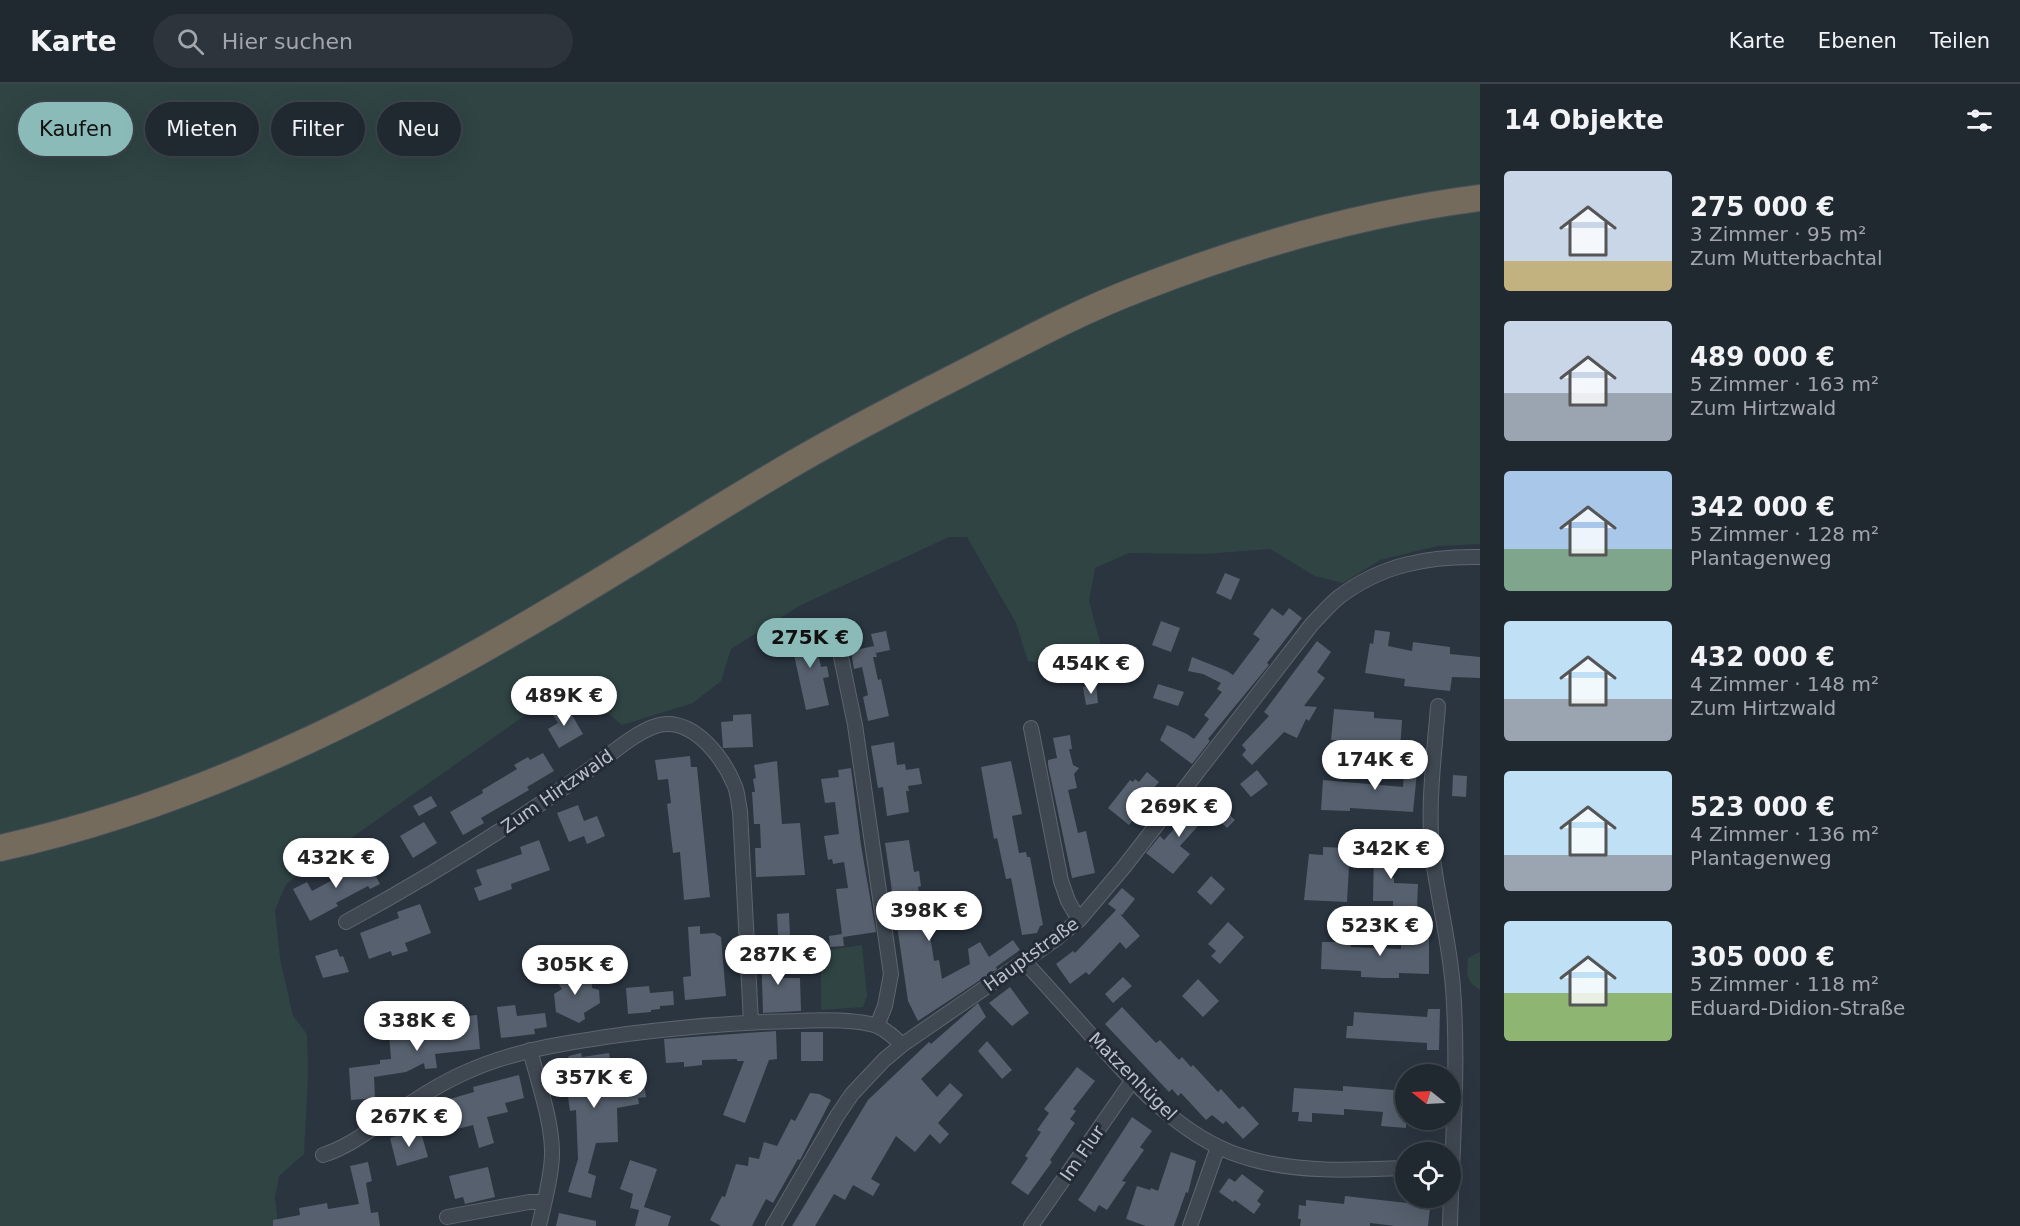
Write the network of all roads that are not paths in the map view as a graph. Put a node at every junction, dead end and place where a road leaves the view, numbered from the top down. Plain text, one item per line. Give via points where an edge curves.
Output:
1 (1480, 198) edge
2 (1480, 557) edge
3 (841, 657) dead end
4 (1438, 706) dead end
5 (1031, 728) dead end
6 (0, 848) edge
7 (1079, 920) junction
8 (346, 922) dead end
9 (1024, 961) junction
10 (751, 1022) junction
11 (878, 1026) junction
12 (902, 1045) junction
13 (530, 1050) junction
14 (1132, 1081) junction
15 (1452, 1142) edge
16 (1218, 1147) junction
17 (323, 1155) dead end
18 (1395, 1168) edge
19 (544, 1202) junction
20 (1450, 1208) edge
21 (447, 1218) dead end
22 (538, 1226) edge
23 (773, 1226) edge
24 (1031, 1226) edge
25 (1190, 1226) edge
26 (1450, 1226) edge

1 - 6 highway via 1375,217 1310,234 1229,256 1138,289 1041,333 806,456 552,610 329,730 242,770 161,800 69,831
2 - 7 street, Hauptstraße via 1455,556 1393,567 1336,600 1312,624
3 - 11 street via 855,725 891,974
4 - 15 street via 1431,831 1453,989
5 - 7 street via 1061,881
7 - 9 street, Hauptstraße
8 - 10 street, Zum Hirtzwald via 482,843 653,726 678,724 698,735 721,761 735,785 740,811
9 - 12 street, Hauptstraße
9 - 14 street, Matzenhügel
10 - 11 street
10 - 13 street via 624,1035
11 - 12 street
12 - 23 street, Hauptstraße via 852,1094
13 - 17 street via 463,1073 341,1149
13 - 19 street via 552,1153
14 - 16 street, Matzenhügel via 1173,1119
14 - 24 street, Im Flur
16 - 18 street, Matzenhügel via 1252,1160 1284,1166
16 - 25 street
19 - 21 street
19 - 22 street
20 - 26 street

